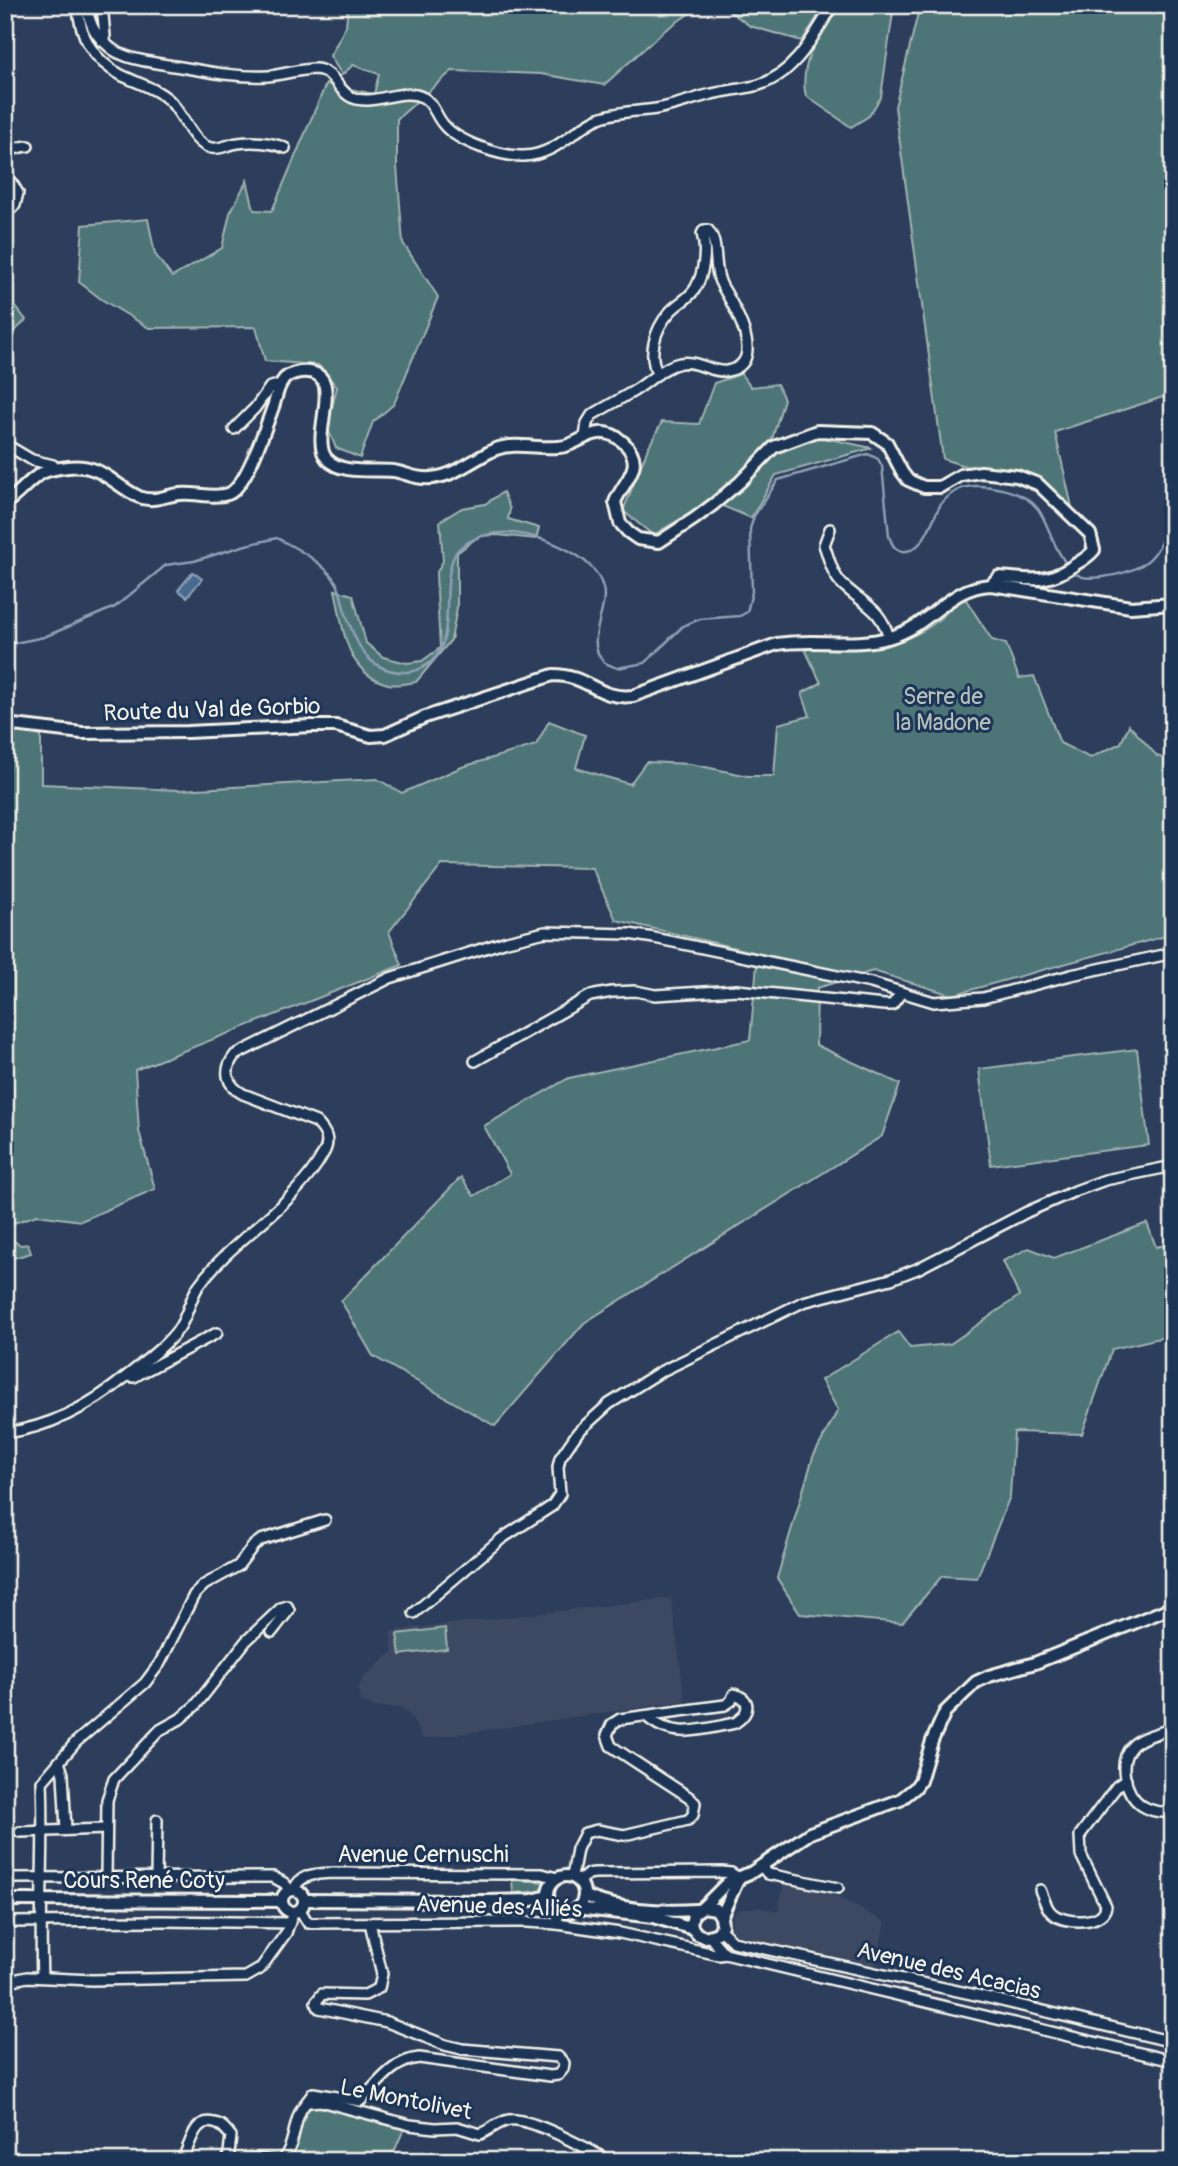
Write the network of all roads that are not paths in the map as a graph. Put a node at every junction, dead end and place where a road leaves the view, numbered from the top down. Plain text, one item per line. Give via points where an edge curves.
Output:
1 (78, 5) edge
2 (85, 5) edge
3 (102, 5) edge
4 (833, 5) edge
5 (102, 41) junction
6 (28, 146) dead end
7 (285, 148) dead end
8 (5, 160) edge
9 (5, 172) edge
10 (5, 214) edge
11 (658, 374) junction
12 (280, 385) junction
13 (234, 429) dead end
14 (585, 437) junction
15 (5, 444) edge
16 (54, 469) junction
17 (5, 503) edge
18 (830, 529) dead end
19 (990, 585) junction
20 (1173, 604) edge
21 (889, 638) junction
22 (5, 724) edge
23 (1173, 953) edge
24 (901, 993) junction
25 (475, 1061) dead end
26 (1173, 1166) edge
27 (217, 1333) dead end
28 (127, 1376) junction
29 (5, 1433) edge
30 (325, 1520) dead end
31 (1173, 1607) edge
32 (414, 1613) dead end
33 (272, 1632) dead end
34 (646, 1716) junction
35 (1173, 1728) edge
36 (59, 1762) junction
37 (1126, 1780) junction
38 (1173, 1812) edge
39 (157, 1820) dead end
40 (106, 1829) junction
41 (66, 1830) junction
42 (44, 1831) junction
43 (20, 1832) dead end
44 (757, 1869) junction
45 (106, 1877) junction
46 (156, 1877) junction
47 (5, 1878) edge
48 (43, 1878) junction
49 (557, 1878) junction
50 (739, 1878) junction
51 (575, 1880) junction
52 (838, 1888) dead end
53 (292, 1890) junction
54 (1040, 1890) dead end
55 (584, 1895) junction
56 (548, 1896) junction
57 (5, 1900) edge
58 (282, 1900) junction
59 (43, 1901) junction
60 (577, 1908) junction
61 (699, 1908) junction
62 (297, 1911) junction
63 (559, 1911) junction
64 (721, 1917) junction
65 (5, 1922) edge
66 (370, 1923) junction
67 (556, 1924) junction
68 (41, 1925) junction
69 (720, 1929) junction
70 (701, 1934) junction
71 (684, 1947) junction
72 (725, 1954) junction
73 (42, 1978) junction
74 (5, 1982) edge
75 (1173, 2042) edge
76 (1173, 2061) edge
77 (309, 2102) junction
78 (181, 2161) edge
79 (228, 2161) edge
80 (244, 2161) edge
81 (278, 2161) edge
82 (609, 2161) edge

1 - 7 street via 92,52 110,68 168,98 201,143 215,149 247,143
2 - 5 street
3 - 5 street
4 - 5 street via 801,55 777,77 659,108 610,114 563,144 529,156 508,156 454,134 424,98 414,95 355,99 334,78 315,69 238,77 138,59
6 - 8 street via 17,147
9 - 10 street via 18,193 15,205
11 - 11 street via 653,365 655,337 668,314 696,288 704,256 702,234 708,230 718,277 743,328 747,356 728,371 694,362 679,363
11 - 14 street via 592,415
12 - 13 street via 270,387
12 - 14 street via 288,376 307,372 325,384 323,452 342,468 434,478 497,449 561,447
12 - 16 street via 257,448 230,494 180,494 152,500 139,497 94,468
14 - 19 street via 608,432 626,445 634,469 615,502 616,513 628,532 648,541 668,537 697,518 774,447 832,430 881,437 908,480 924,487 940,487 961,475 981,472 1017,476 1038,484 1090,534 1094,550 1065,572 1044,580 999,577
15 - 16 street
16 - 17 street via 42,473
18 - 21 street via 824,545 836,576 877,612
19 - 20 street, Route du Val de Gorbio via 1131,607
19 - 21 street, Route du Val de Gorbio via 962,591 919,626
21 - 22 street, Route du Val de Gorbio via 777,644 633,696 610,696 574,676 553,675 385,735 370,736 335,726 82,733
23 - 24 street via 983,998 934,1002
24 - 25 street via 892,1005 884,1005 737,990 655,995 612,992 590,996
24 - 28 street via 654,938 560,931 523,937 390,978 337,1003 229,1062 228,1080 233,1087 316,1122 324,1130 327,1146 300,1186 199,1285 171,1337
26 - 32 street via 1075,1191 917,1269 803,1302 660,1372 609,1404 578,1432 558,1466 560,1494 552,1506 501,1539
27 - 28 street via 134,1377
28 - 29 street via 56,1421
30 - 36 street via 261,1540 238,1566 204,1585 145,1683
31 - 44 street via 976,1682 945,1712 915,1788 900,1800 817,1830
33 - 40 street via 287,1606 246,1641 196,1706 160,1730 114,1779 108,1791
34 - 34 street via 681,1733 736,1723 748,1710 748,1702 734,1694 725,1705
34 - 51 street via 620,1719 608,1729 607,1740 618,1752 689,1797 695,1803 693,1815 624,1835 597,1830 585,1833 577,1849
35 - 37 street via 1131,1747 1126,1756
36 - 41 street
36 - 42 street via 42,1782
37 - 38 street via 1140,1805 1160,1813
37 - 54 street via 1080,1835 1081,1855 1105,1912 1090,1919 1058,1917 1049,1912
39 - 46 street
40 - 41 street
40 - 45 street
41 - 42 street
42 - 43 street
42 - 48 street
44 - 50 street
44 - 52 street
45 - 46 street
45 - 48 street
46 - 53 street via 273,1877
47 - 48 street
48 - 59 street
49 - 51 street
49 - 53 street, Avenue Cernuschi via 542,1874 310,1874
49 - 56 street
50 - 51 street via 722,1872 594,1873
50 - 61 street
50 - 64 street
51 - 55 street
53 - 58 street
53 - 62 street via 300,1892
55 - 60 street
55 - 61 street via 607,1903 677,1911
56 - 62 street
56 - 63 street
57 - 59 street, Cours René Coty
58 - 59 street, Cours René Coty
58 - 62 street via 284,1907
59 - 68 street
60 - 63 street
60 - 70 street via 653,1917
61 - 64 street via 716,1909
61 - 70 street via 691,1921
62 - 66 street, Avenue des Alliés via 308,1923
62 - 68 street, Avenue des Alliés
62 - 73 street via 260,1969 246,1977
63 - 67 street
64 - 69 street
65 - 68 street, Avenue des Alliés
66 - 67 street, Avenue des Alliés
66 - 77 street via 382,1974 379,1988 365,1995 322,1994 316,2002 319,2008 387,2022 462,2049 552,2056 562,2059 563,2069 550,2076 419,2057 392,2068 360,2101 316,2093
67 - 71 street, Avenue des Alliés
68 - 73 street
69 - 70 street
69 - 75 street, Avenue des Acacias via 733,1941
70 - 71 street
70 - 72 street
71 - 72 street, Avenue des Acacias
72 - 76 street, Avenue des Acacias
73 - 74 street
77 - 81 street via 300,2111 287,2153
77 - 82 street, Le Montolivet via 423,2127 457,2127 480,2134 502,2121 522,2120
78 - 79 street via 198,2126 212,2122 231,2136
80 - 81 street

